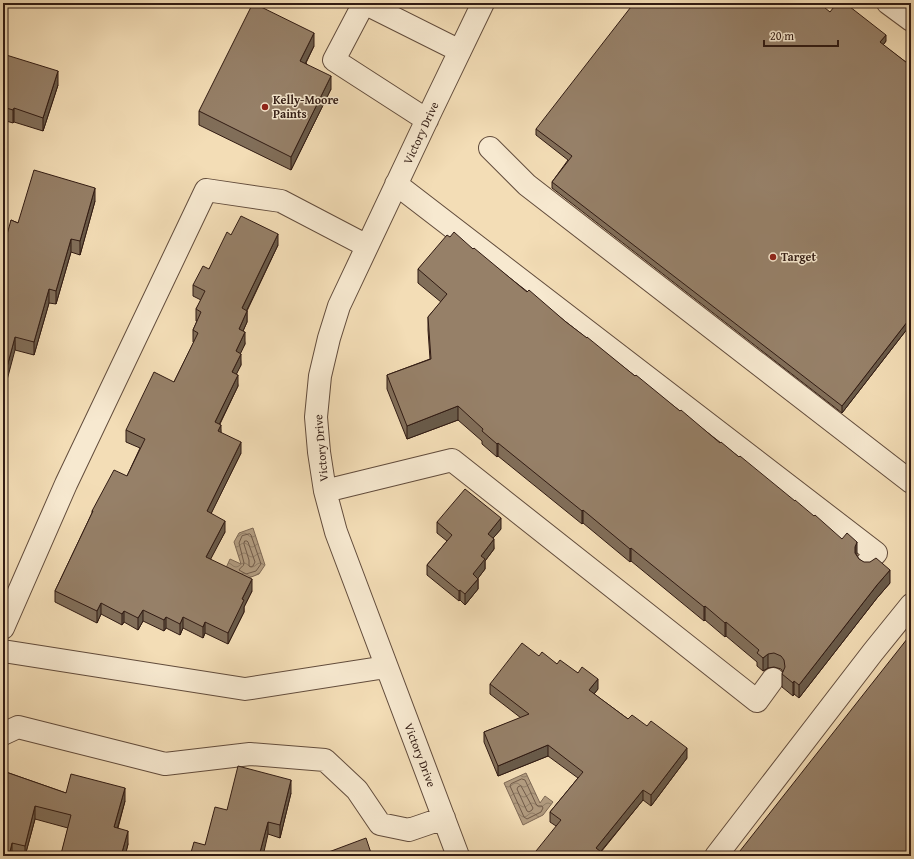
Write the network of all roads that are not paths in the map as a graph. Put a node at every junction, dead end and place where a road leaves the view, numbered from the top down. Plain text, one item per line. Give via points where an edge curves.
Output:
1 (364, 3) edge
2 (483, 3) edge
3 (888, 3) edge
4 (911, 20) edge
5 (460, 51) junction
6 (427, 120) junction
7 (490, 148) dead end
8 (396, 184) junction
9 (367, 246) junction
10 (911, 482) edge
11 (325, 491) junction
12 (867, 564) edge
13 (911, 605) edge
14 (3, 628) edge
15 (3, 651) edge
16 (386, 667) junction
17 (773, 679) dead end
18 (3, 734) edge
19 (444, 818) junction
20 (458, 856) edge
21 (716, 856) edge

1 - 5 street
1 - 6 street via 334,60
2 - 5 street, Victory Drive
3 - 4 street
5 - 6 street, Victory Drive
6 - 8 street, Victory Drive
7 - 10 street via 527,186
8 - 9 street, Victory Drive
8 - 12 street via 876,553
9 - 11 street, Victory Drive via 339,306 320,376 316,417
9 - 14 street via 281,201 206,190 66,484
11 - 16 street, Victory Drive via 336,532
11 - 17 street via 452,460 757,701
13 - 21 street
15 - 16 street via 245,689
16 - 19 street, Victory Drive
18 - 19 street via 18,727 165,764 250,754 324,760 357,790 380,824 409,830
19 - 20 street, Victory Drive

